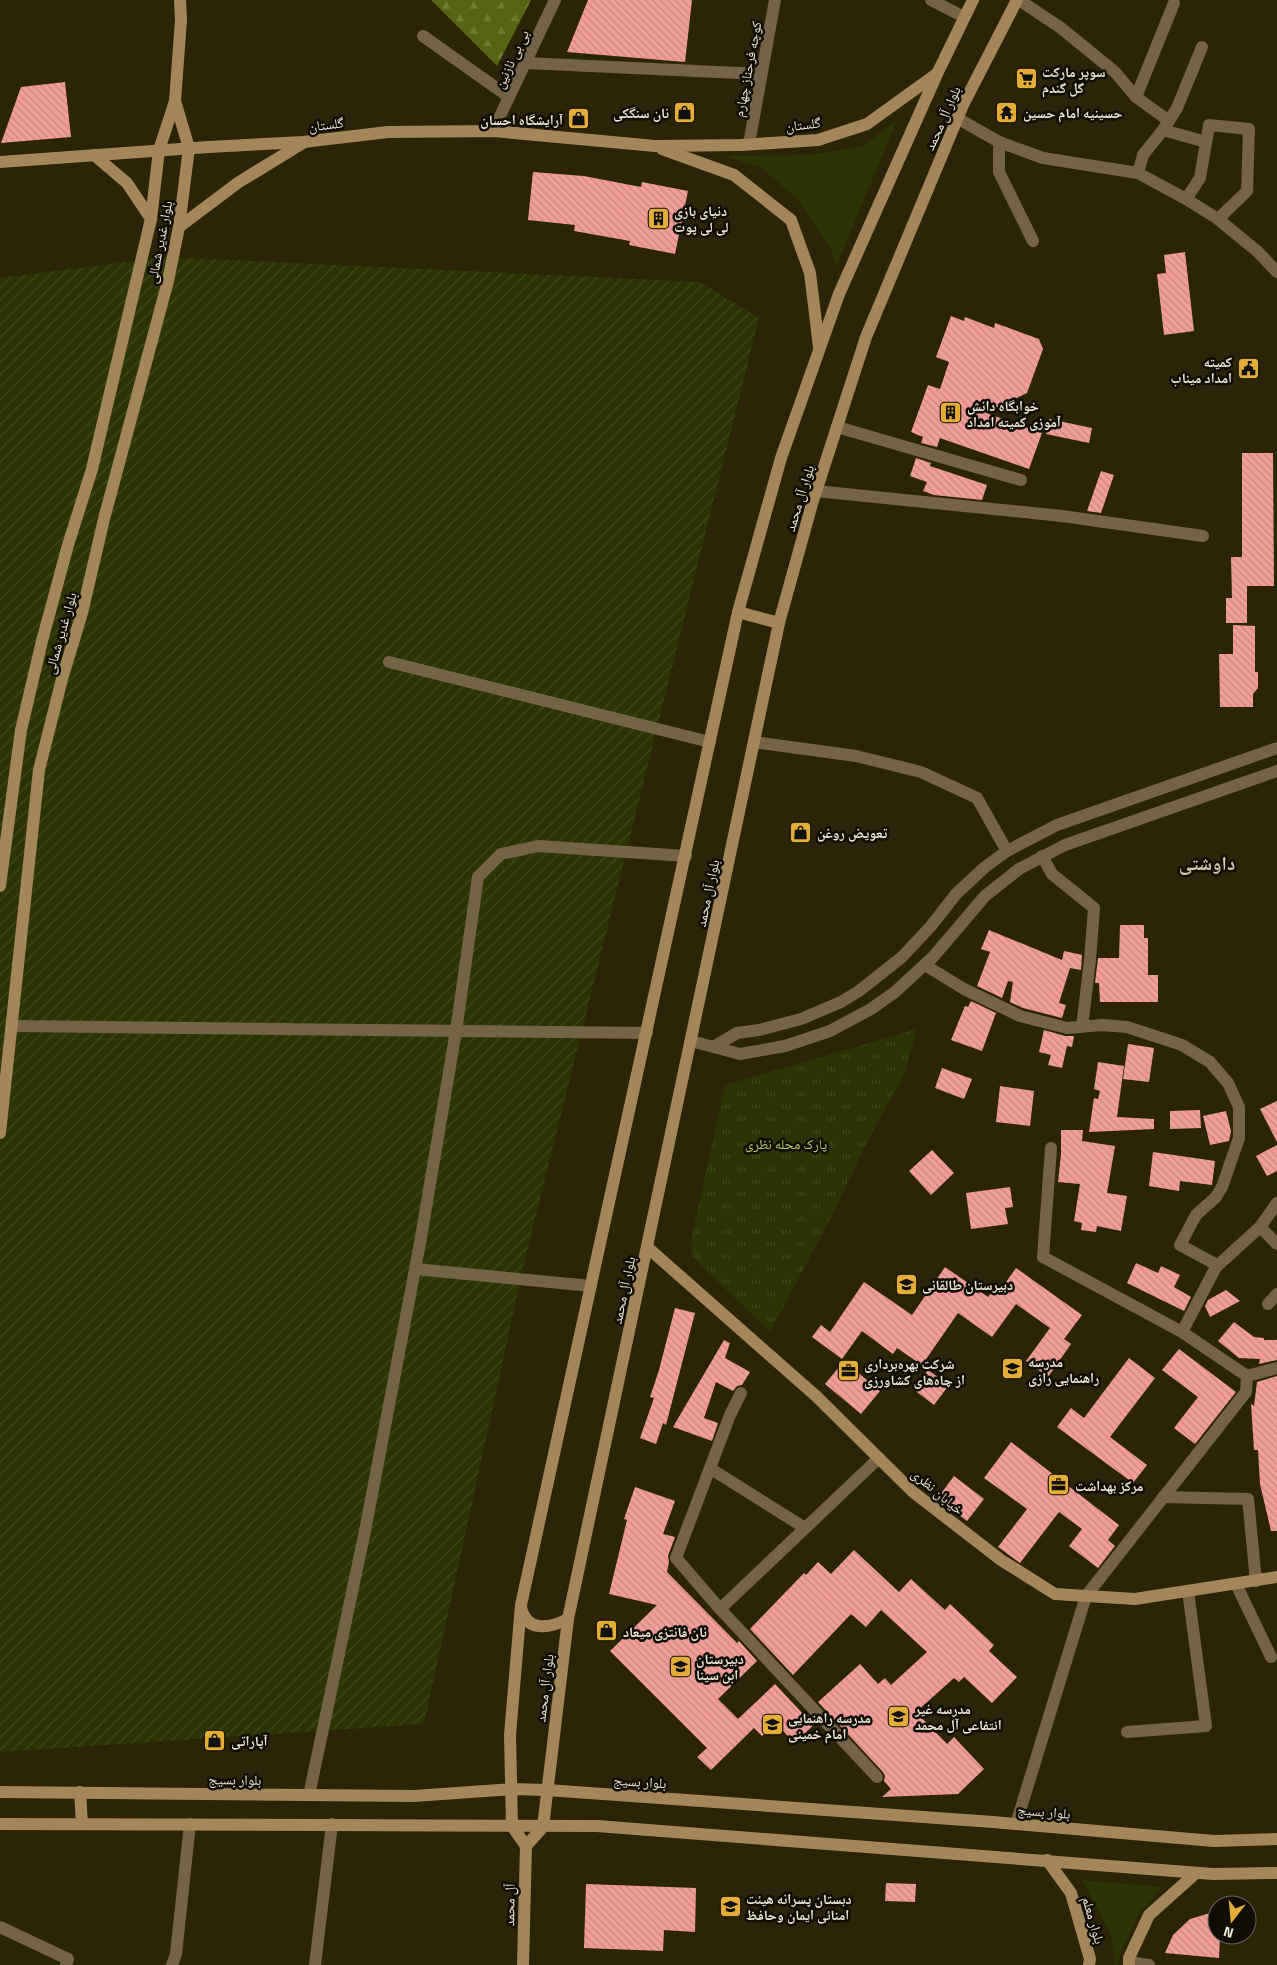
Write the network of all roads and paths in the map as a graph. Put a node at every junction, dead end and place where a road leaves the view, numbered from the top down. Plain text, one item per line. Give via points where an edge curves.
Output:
1 (180, 0) edge
2 (555, 0) edge
3 (776, 0) edge
4 (931, 0) edge
5 (973, 0) edge
6 (1018, 0) edge
7 (1174, 3) dead end
8 (964, 17) junction
9 (423, 36) dead end
10 (1202, 47) dead end
11 (526, 63) junction
12 (760, 74) junction
13 (937, 74) junction
14 (1136, 97) junction
15 (509, 98) junction
16 (175, 101) junction
17 (957, 118) junction
18 (1166, 125) junction
19 (493, 131) junction
20 (304, 142) junction
21 (999, 142) junction
22 (1206, 142) junction
23 (749, 144) junction
24 (655, 146) junction
25 (189, 148) junction
26 (159, 150) junction
27 (94, 155) junction
28 (0, 162) edge
29 (1138, 173) junction
30 (1186, 199) junction
31 (151, 219) junction
32 (1218, 219) junction
33 (178, 227) junction
34 (1033, 241) dead end
35 (1277, 272) edge
36 (819, 350) junction
37 (837, 427) junction
38 (1020, 480) dead end
39 (816, 491) junction
40 (1203, 536) dead end
41 (738, 612) junction
42 (779, 623) junction
43 (389, 662) dead end
44 (710, 742) junction
45 (754, 742) junction
46 (1277, 748) edge
47 (1277, 771) edge
48 (1007, 851) junction
49 (686, 856) junction
50 (1042, 856) junction
51 (0, 886) edge
52 (925, 965) junction
53 (12, 1026) junction
54 (1082, 1027) junction
55 (456, 1031) junction
56 (647, 1033) junction
57 (691, 1041) junction
58 (715, 1046) junction
59 (0, 1133) edge
60 (1051, 1148) dead end
61 (1277, 1203) edge
62 (1260, 1227) junction
63 (1277, 1244) edge
64 (647, 1246) junction
65 (1217, 1265) junction
66 (415, 1269) junction
67 (591, 1286) junction
68 (1277, 1294) edge
69 (1268, 1304) dead end
70 (1182, 1332) junction
71 (1277, 1368) edge
72 (1247, 1376) junction
73 (740, 1393) dead end
74 (879, 1458) junction
75 (711, 1469) junction
76 (1163, 1497) junction
77 (805, 1528) junction
78 (1277, 1577) edge
79 (1256, 1581) junction
80 (1236, 1584) junction
81 (1188, 1591) junction
82 (1086, 1596) junction
83 (521, 1605) junction
84 (720, 1609) junction
85 (568, 1619) junction
86 (1272, 1657) dead end
87 (1127, 1732) dead end
88 (876, 1777) dead end
89 (512, 1789) junction
90 (547, 1790) junction
91 (0, 1792) edge
92 (80, 1792) junction
93 (309, 1795) junction
94 (0, 1824) edge
95 (82, 1824) junction
96 (190, 1824) junction
97 (332, 1824) junction
98 (1016, 1824) junction
99 (512, 1826) junction
100 (543, 1827) junction
101 (1277, 1839) edge
102 (526, 1846) junction
103 (1047, 1860) junction
104 (1196, 1873) junction
105 (1277, 1873) edge
106 (0, 1927) edge
107 (1129, 1964) edge
108 (66, 1965) edge
109 (172, 1965) edge
110 (315, 1965) edge
111 (523, 1965) edge
112 (1089, 1965) edge
113 (1149, 1965) edge

1 - 16 main road
2 - 11 street, بی بی نازنین
3 - 12 street, کوچه فرحناز چهارم
4 - 8 street
5 - 8 main road, بلوار آل محمد
6 - 14 street via 1061,28 1115,72
6 - 17 main road, بلوار آل محمد
7 - 14 street
8 - 13 main road, بلوار آل محمد
9 - 15 street
10 - 18 street via 1177,108
11 - 12 street
11 - 15 street, بی بی نازنین
12 - 23 street, کوچه فرحناز چهارم
13 - 23 main road, گلستان via 867,124 818,140
13 - 36 main road, بلوار آل محمد via 839,294
14 - 18 street
15 - 19 street, بی بی نازنین
16 - 25 main road
16 - 26 main road, بلوار غدیر شمالی
17 - 21 street
17 - 37 main road, بلوار آل محمد via 866,337
18 - 22 street
18 - 29 street via 1143,155
19 - 20 main road, گلستان via 388,132
19 - 24 main road, گلستان
20 - 25 main road, گلستان
20 - 33 main road via 239,182
21 - 29 street via 1043,158
21 - 34 street via 999,172
22 - 30 street via 1200,178
22 - 32 street via 1209,125 1249,129 1247,191
23 - 24 main road, گلستان
24 - 36 main road, گلستان via 734,175 791,220 810,273
25 - 26 main road, گلستان
25 - 33 main road, بلوار غدیر شمالی
26 - 27 main road, گلستان
26 - 31 main road, بلوار غدیر شمالی
27 - 28 main road, گلستان
27 - 31 main road via 127,183
29 - 30 street
30 - 32 street
31 - 51 main road, بلوار غدیر شمالی via 92,470 68,544 21,730
32 - 35 street
33 - 53 main road, بلوار غدیر شمالی via 168,281 40,770
36 - 41 main road, بلوار آل محمد via 781,458
37 - 38 street
37 - 39 main road, بلوار آل محمد
39 - 40 street via 1062,516
39 - 42 main road, بلوار آل محمد
41 - 42 main road
41 - 44 main road, بلوار آل محمد
42 - 45 main road, بلوار آل محمد
43 - 44 street
44 - 49 main road, بلوار آل محمد
45 - 48 street via 856,756 921,772 977,798
45 - 57 main road, بلوار آل محمد
46 - 48 street via 1057,825
47 - 50 street via 1065,845
48 - 58 street via 963,887 902,957 859,991 801,1019 759,1030 736,1032
49 - 55 street via 538,846 501,854 478,877
49 - 56 main road, بلوار آل محمد
50 - 52 street via 1019,869 985,896
50 - 54 street via 1052,874 1094,908
52 - 54 street via 964,989 1020,1016 1067,1028
52 - 58 street via 871,1009 830,1031 785,1046 740,1054
53 - 55 street
53 - 59 main road, بلوار غدیر شمالی
54 - 65 street via 1102,1024 1127,1027 1182,1045 1210,1062 1228,1084 1239,1107 1239,1138 1222,1187 1196,1215 1180,1245
55 - 56 street
55 - 66 street
56 - 67 main road, بلوار آل محمد
57 - 58 street
57 - 64 main road, بلوار آل محمد
60 - 70 street via 1043,1256
61 - 62 street
62 - 63 street
62 - 65 street
64 - 74 main road, خیابان نظری via 816,1396
64 - 85 main road, بلوار آل محمد
65 - 70 street
66 - 67 street
66 - 93 street via 366,1531
67 - 83 main road, بلوار آل محمد
68 - 69 street
70 - 72 street
71 - 72 street
72 - 76 street via 1246,1392
73 - 75 street
74 - 77 street
74 - 82 main road, خیابان نظری via 913,1492 1001,1560 1055,1594
75 - 77 street
75 - 84 street via 676,1558
76 - 79 street via 1248,1499
76 - 82 street
77 - 84 street
78 - 79 main road, خیابان نظری
79 - 80 main road, خیابان نظری
80 - 81 main road, خیابان نظری
80 - 86 street
81 - 82 main road, خیابان نظری via 1135,1599
81 - 87 street via 1206,1726
82 - 98 street
83 - 85 main road via 523,1615 535,1625 549,1627
83 - 89 main road, بلوار آل محمد via 510,1735
84 - 88 street
85 - 90 main road, بلوار آل محمد
89 - 90 main road, بلوار بسیج
89 - 93 main road, بلوار بسیج via 414,1796
89 - 99 main road, بلوار آل محمد
90 - 98 main road, بلوار بسیج
90 - 100 main road, بلوار آل محمد
91 - 92 main road, بلوار بسیج
92 - 93 main road, بلوار بسیج
92 - 95 main road
94 - 95 main road
95 - 96 main road
96 - 97 main road
96 - 109 street via 176,1954
97 - 99 main road
97 - 110 street
98 - 101 main road, بلوار بسیج via 1214,1841
99 - 100 main road
99 - 102 main road
100 - 102 main road
100 - 103 main road via 597,1826
102 - 111 main road, آل محمد
103 - 104 main road
103 - 112 main road, بلوار معلم via 1071,1893
104 - 105 main road
104 - 107 main road via 1149,1915
106 - 108 street via 68,1959
107 - 113 street

